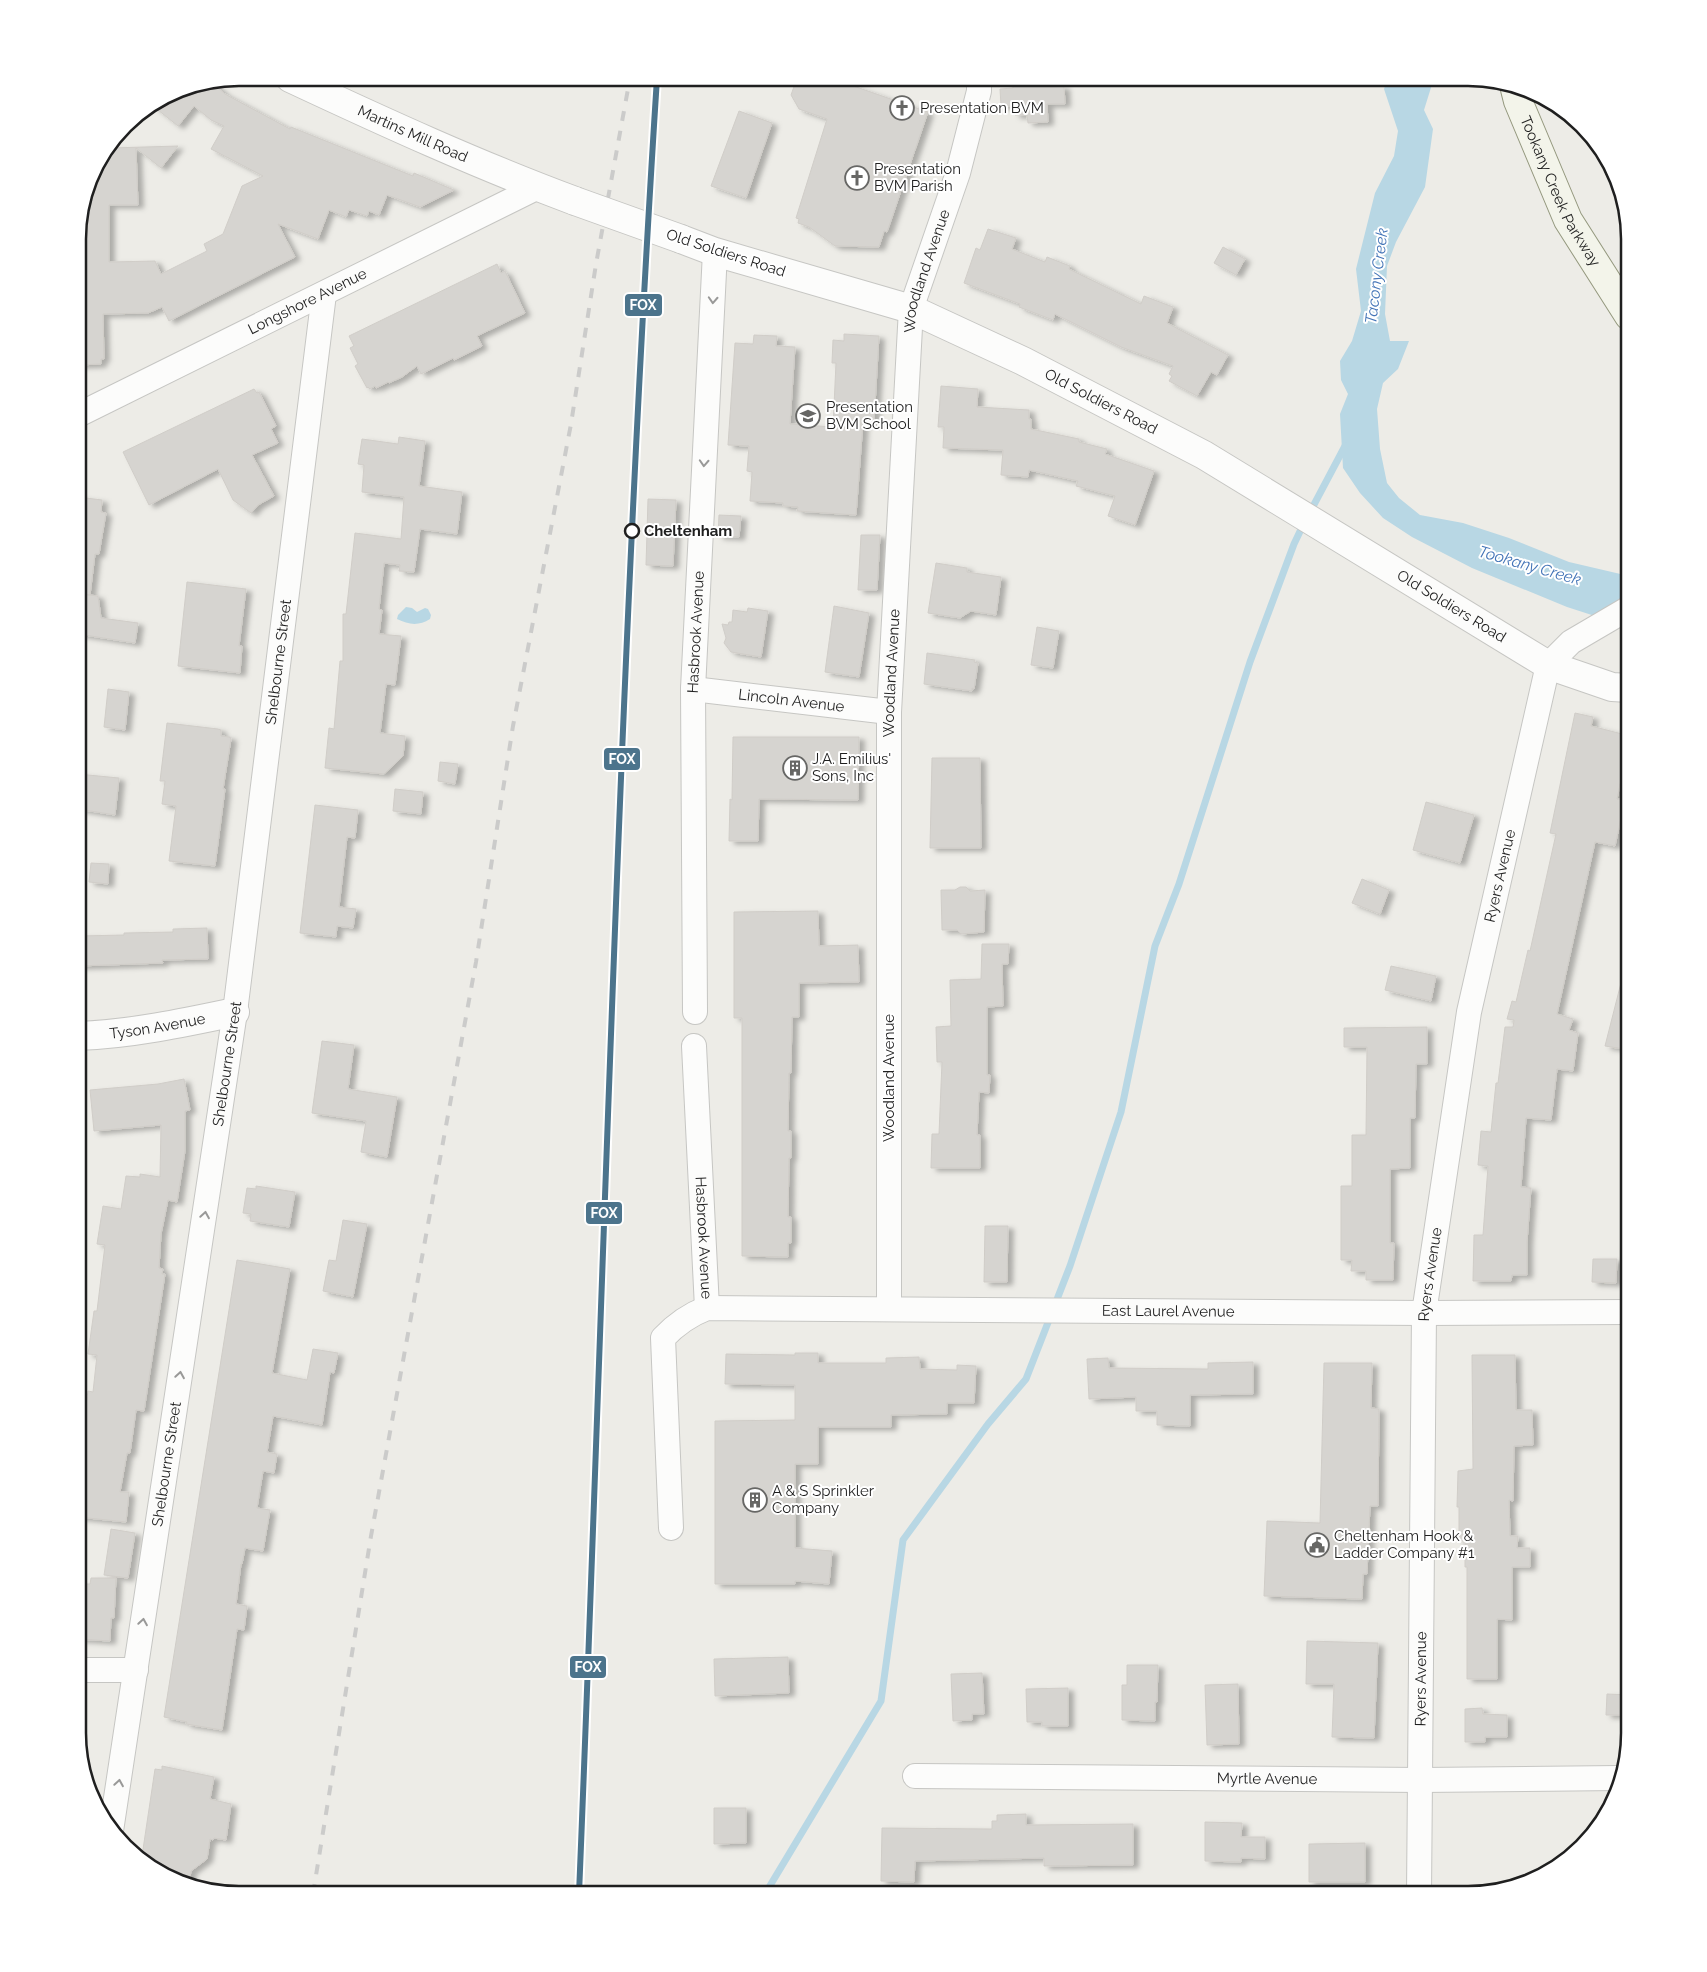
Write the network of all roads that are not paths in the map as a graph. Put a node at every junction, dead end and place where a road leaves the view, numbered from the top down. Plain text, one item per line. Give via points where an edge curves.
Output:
1 (307, 86) edge
2 (979, 87) edge
3 (1516, 94) edge
4 (538, 187) junction
5 (715, 252) junction
6 (324, 294) junction
7 (1621, 302) edge
8 (912, 308) junction
9 (87, 411) edge
10 (1621, 613) edge
11 (1548, 665) junction
12 (1621, 688) edge
13 (693, 689) junction
14 (889, 712) junction
15 (235, 1012) junction
16 (695, 1012) dead end
17 (86, 1036) edge
18 (694, 1046) dead end
19 (706, 1308) junction
20 (889, 1310) junction
21 (1621, 1312) edge
22 (1424, 1313) junction
23 (671, 1528) dead end
24 (86, 1670) edge
25 (136, 1670) junction
26 (916, 1776) dead end
27 (1614, 1778) edge
28 (1421, 1780) junction
29 (113, 1819) edge
30 (1419, 1886) edge

1 - 4 street, Martins Mill Road
2 - 8 street, Woodland Avenue via 958,173
3 - 7 main road, Tookany Creek Parkway via 1568,220
4 - 5 street, Old Soldiers Road, bridge
4 - 6 street, Longshore Avenue
5 - 8 street, Old Soldiers Road
5 -> 13 street, Hasbrook Avenue
6 - 9 street, Longshore Avenue
6 - 15 street, Shelbourne Street
8 - 11 street, Old Soldiers Road via 1023,361 1204,455
8 - 14 street, Woodland Avenue
10 - 11 street via 1571,642
11 - 12 street, Old Soldiers Road
11 - 22 street, Ryers Avenue via 1469,1012
13 - 14 street, Lincoln Avenue
13 - 16 street, Hasbrook Avenue
14 - 20 street, Woodland Avenue
15 - 17 street, Tyson Avenue via 161,1027
25 -> 15 street, Shelbourne Street
18 - 19 street, Hasbrook Avenue
19 - 20 street, East Laurel Avenue
19 - 23 street, Hasbrook Avenue via 690,1315 664,1338
20 - 22 street, East Laurel Avenue
21 - 22 street, East Laurel Avenue
22 - 28 street, Ryers Avenue
24 - 25 street
29 -> 25 street, Shelbourne Street
26 - 28 street, Myrtle Avenue
27 - 28 street, Myrtle Avenue
28 - 30 street, Ryers Avenue

